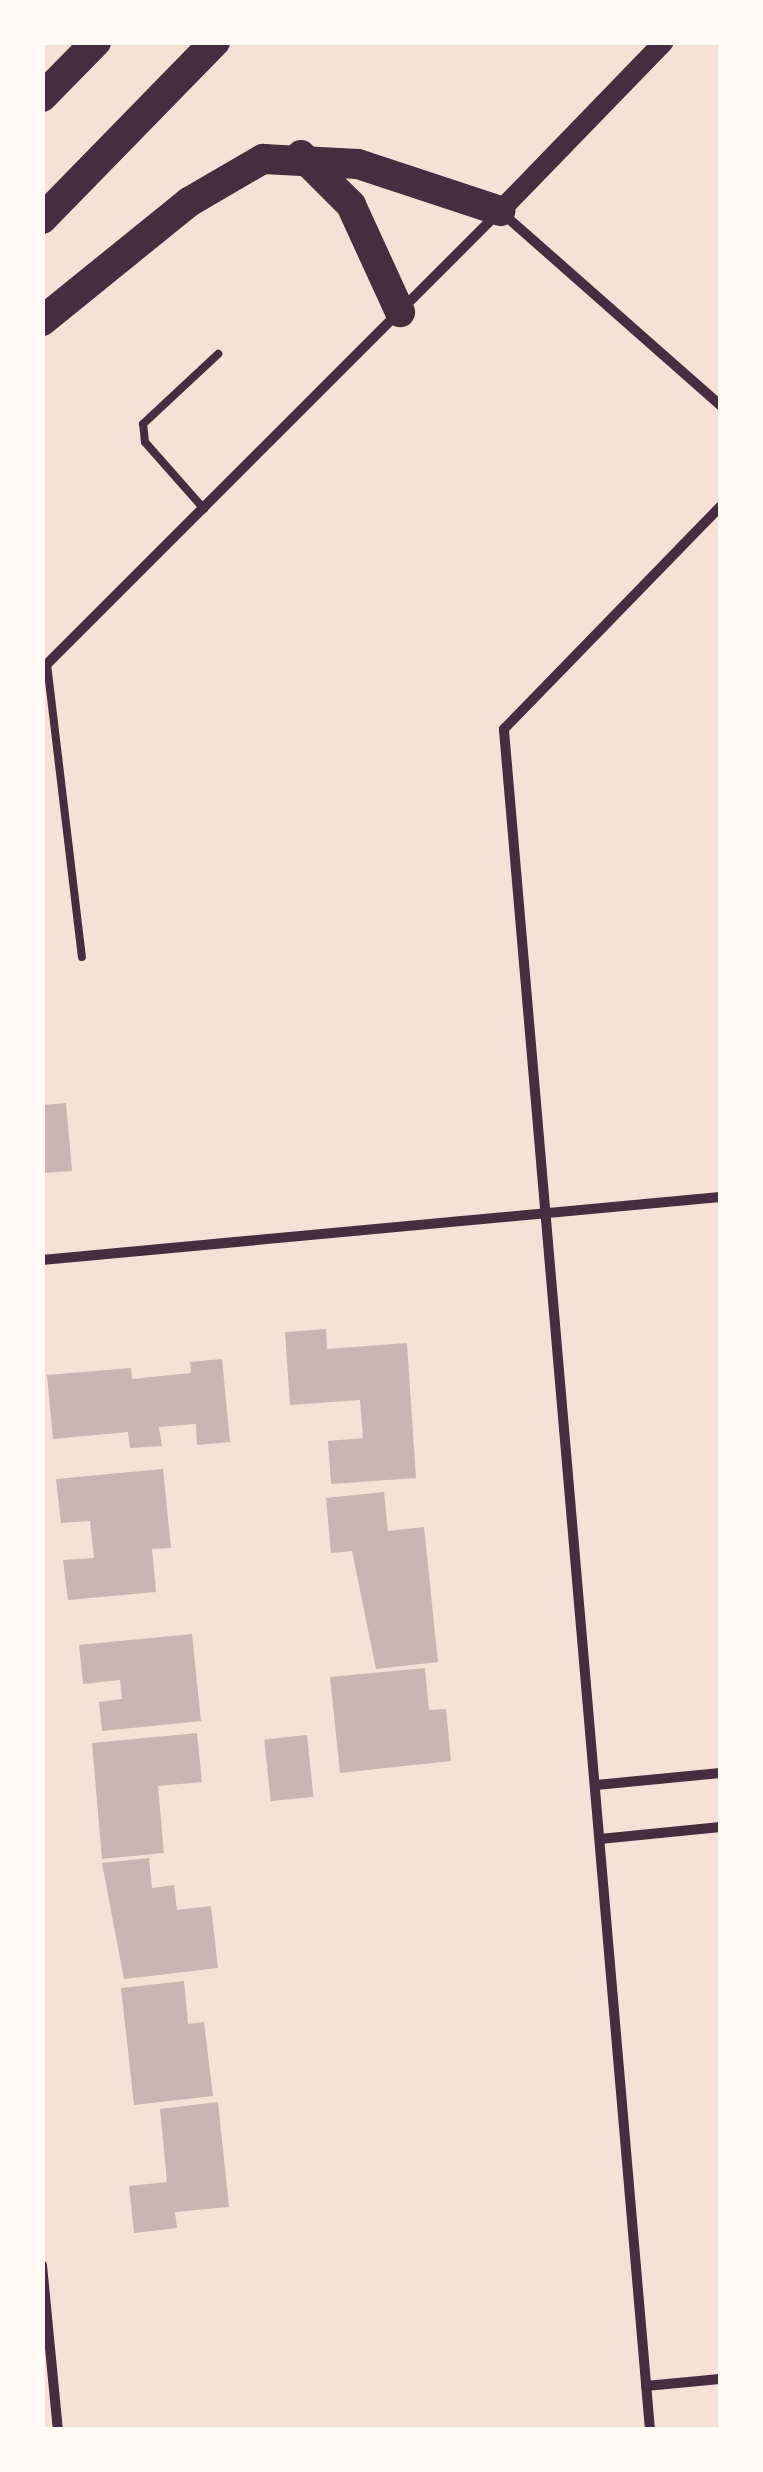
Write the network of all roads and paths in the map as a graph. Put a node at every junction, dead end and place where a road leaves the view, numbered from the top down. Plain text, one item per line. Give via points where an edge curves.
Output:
1 (96, 42) edge
2 (216, 42) edge
3 (664, 42) edge
4 (42, 97) edge
5 (301, 155) junction
6 (500, 211) junction
7 (42, 219) edge
8 (400, 312) junction
9 (42, 322) edge
10 (218, 354) dead end
11 (720, 404) edge
12 (720, 507) edge
13 (204, 509) junction
14 (45, 667) edge
15 (82, 956) dead end
16 (720, 1196) edge
17 (546, 1213) junction
18 (42, 1260) edge
19 (720, 1774) edge
20 (596, 1785) junction
21 (720, 1828) edge
22 (600, 1839) junction
23 (42, 2265) edge
24 (720, 2379) edge
25 (646, 2386) junction
26 (58, 2430) edge
27 (650, 2430) edge

1 - 4 highway
2 - 7 highway
3 - 6 main road
5 - 6 highway via 358,164
5 - 8 highway via 351,205
5 - 9 highway via 227,174
6 - 8 street
6 - 11 street
8 - 13 street
10 - 13 lane via 143,424 145,442
12 - 17 street via 504,729
13 - 14 street
14 - 15 lane
16 - 17 street
17 - 18 street
17 - 20 street
19 - 20 street
20 - 22 street
21 - 22 street
22 - 25 street
23 - 26 street
24 - 25 street
25 - 27 street

